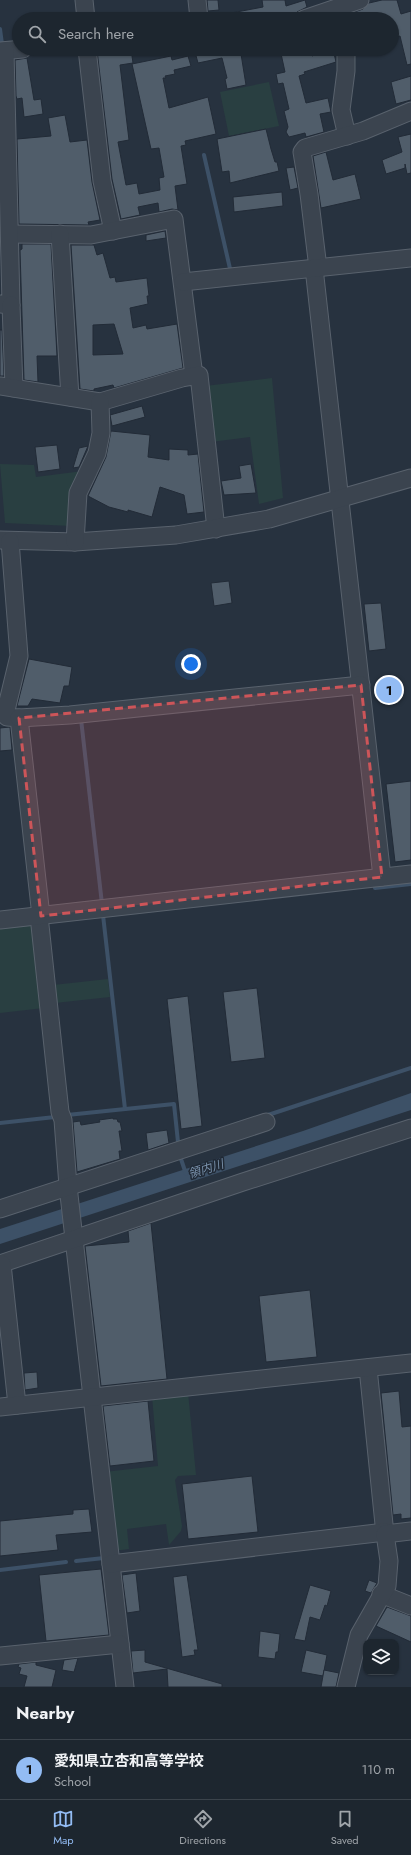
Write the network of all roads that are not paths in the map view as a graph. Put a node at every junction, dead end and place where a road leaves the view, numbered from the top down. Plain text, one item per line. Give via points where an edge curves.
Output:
1 (84, 0) edge
2 (197, 0) edge
3 (348, 6) edge
4 (85, 12) edge
5 (198, 12) edge
6 (328, 12) edge
7 (12, 50) edge
8 (2, 51) edge
9 (87, 56) edge
10 (346, 56) edge
11 (411, 111) edge
12 (347, 136) junction
13 (113, 231) junction
14 (10, 234) junction
15 (60, 234) junction
16 (411, 258) edge
17 (316, 268) junction
18 (183, 282) junction
19 (6, 304) edge
20 (194, 376) junction
21 (7, 387) edge
22 (70, 397) junction
23 (100, 402) junction
24 (411, 478) edge
25 (340, 499) junction
26 (216, 529) junction
27 (5, 541) edge
28 (75, 542) junction
29 (360, 685) junction
30 (19, 718) junction
31 (411, 874) edge
32 (382, 877) junction
33 (40, 916) junction
34 (0, 920) edge
35 (266, 1122) dead end
36 (411, 1128) edge
37 (69, 1188) junction
38 (0, 1209) edge
39 (75, 1238) junction
40 (1, 1264) edge
41 (411, 1363) edge
42 (368, 1368) junction
43 (92, 1397) junction
44 (17, 1405) junction
45 (0, 1408) edge
46 (411, 1531) edge
47 (385, 1533) junction
48 (111, 1564) junction
49 (381, 1594) junction
50 (411, 1606) edge
51 (120, 1644) junction
52 (0, 1656) edge
53 (125, 1687) edge
54 (347, 1687) edge

1 - 4 street
2 - 5 street
3 - 6 street
7 - 8 street
8 - 14 street
9 - 13 street via 102,181
10 - 12 street via 341,110
11 - 12 street
12 - 17 street via 305,148 302,152
13 - 15 street via 91,235
13 - 18 street via 174,218
14 - 15 street
14 - 19 street
15 - 22 street
16 - 17 street
17 - 18 street
17 - 25 street
18 - 20 street
19 - 21 street
20 - 23 street
20 - 26 street via 199,375
21 - 22 street
22 - 23 street
23 - 28 street via 101,433 97,453 78,493
24 - 25 street
25 - 26 street via 269,519
25 - 29 street
26 - 28 street via 136,539
27 - 28 street
27 - 30 street via 19,656 6,710 7,717
29 - 30 street via 70,716
29 - 32 street
30 - 33 street
31 - 32 street
32 - 33 street
33 - 34 street
33 - 37 street
35 - 37 street
36 - 39 street
37 - 38 street
37 - 39 street
39 - 40 street
39 - 43 street
40 - 44 street
41 - 42 street
42 - 43 street
42 - 47 street
43 - 44 street
43 - 48 street
44 - 45 street
46 - 47 street
47 - 48 street
47 - 49 street via 387,1586
48 - 51 street
49 - 50 street
49 - 54 street via 359,1635
51 - 52 street
51 - 53 street

